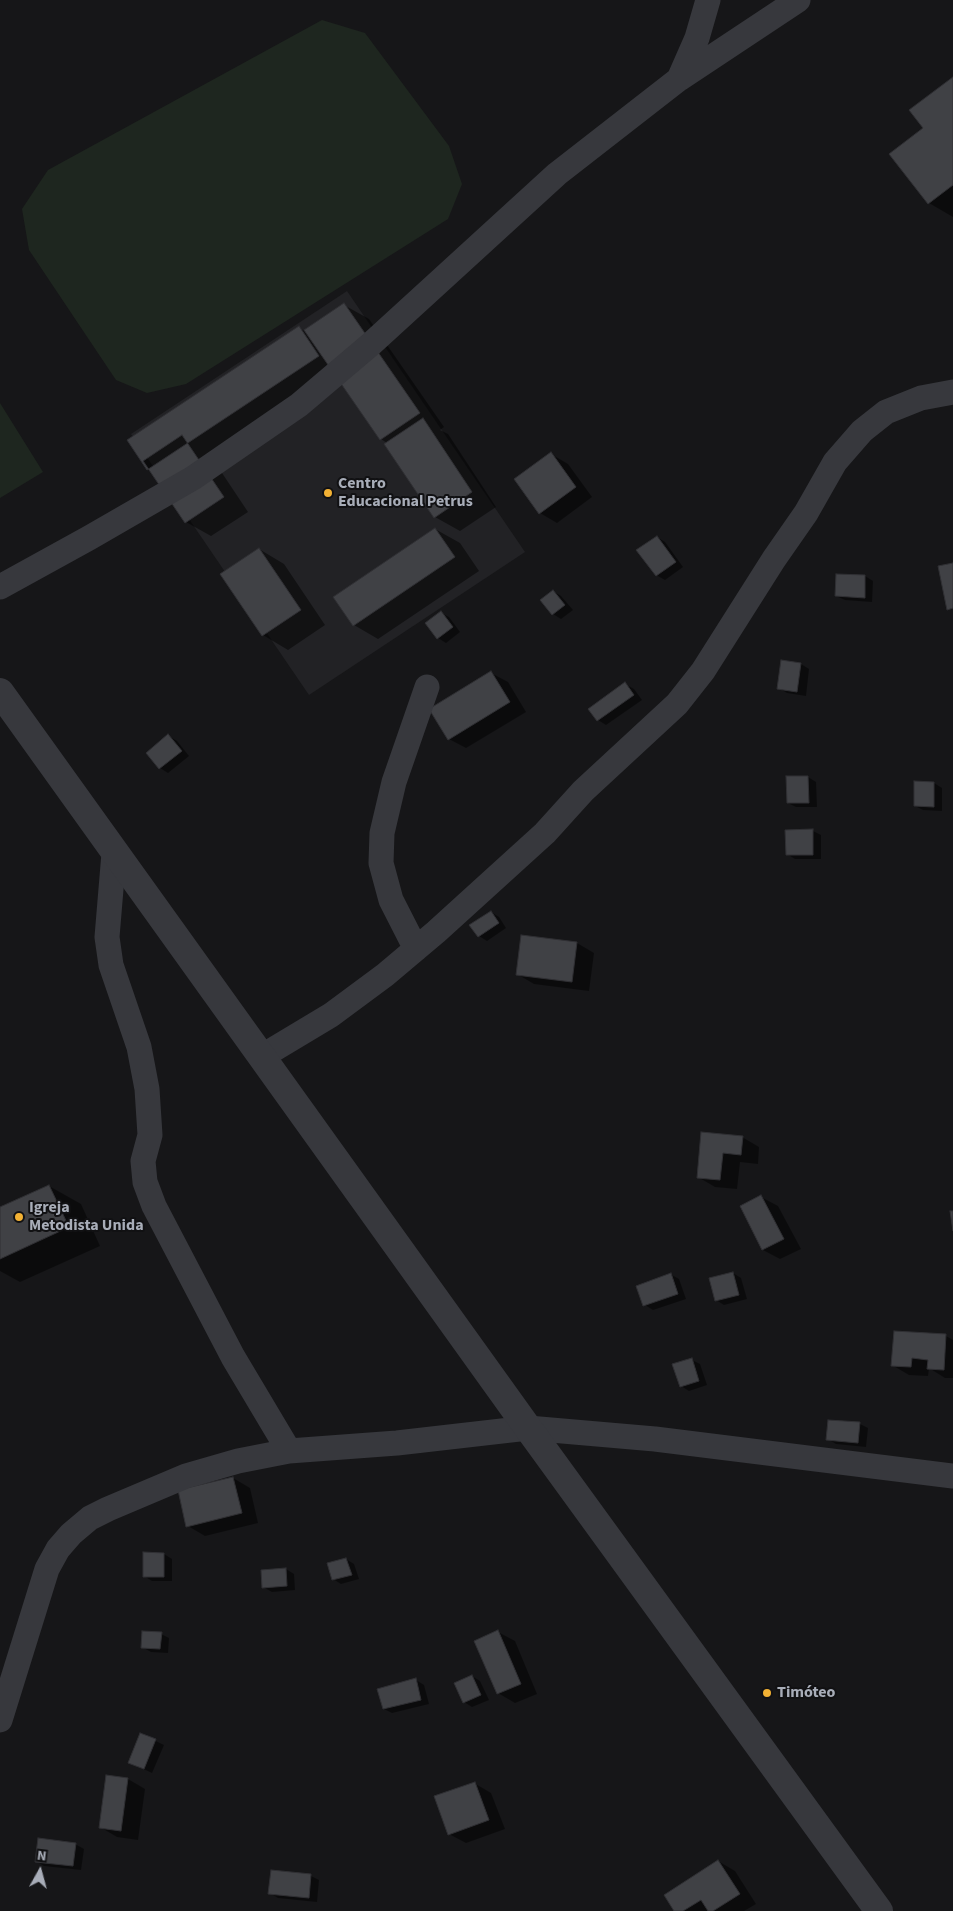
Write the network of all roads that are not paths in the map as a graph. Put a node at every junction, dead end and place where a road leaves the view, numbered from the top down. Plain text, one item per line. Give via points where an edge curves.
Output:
1 (708, 0) edge
2 (798, 0) edge
3 (679, 78) junction
4 (953, 392) edge
5 (0, 587) edge
6 (428, 687) dead end
7 (0, 692) edge
8 (114, 853) junction
9 (416, 949) junction
10 (261, 1057) junction
11 (528, 1428) junction
12 (289, 1451) junction
13 (953, 1476) edge
14 (0, 1720) edge
15 (879, 1911) edge

1 - 3 street via 697,38
2 - 3 street
3 - 5 street via 557,174 299,406 193,478
4 - 9 street via 921,398 886,412 862,431 835,462 806,513 703,671 677,704 583,791 524,853
6 - 9 street via 394,782 382,833 380,863 391,900
7 - 8 street
8 - 10 street
8 - 12 street via 107,937 111,965 139,1047 148,1088 150,1135 143,1161 144,1182 233,1357
9 - 10 street via 331,1015
10 - 11 street
11 - 12 street via 397,1444
11 - 13 street via 656,1439
11 - 15 street
12 - 14 street via 238,1460 186,1476 90,1518 71,1534 47,1568

